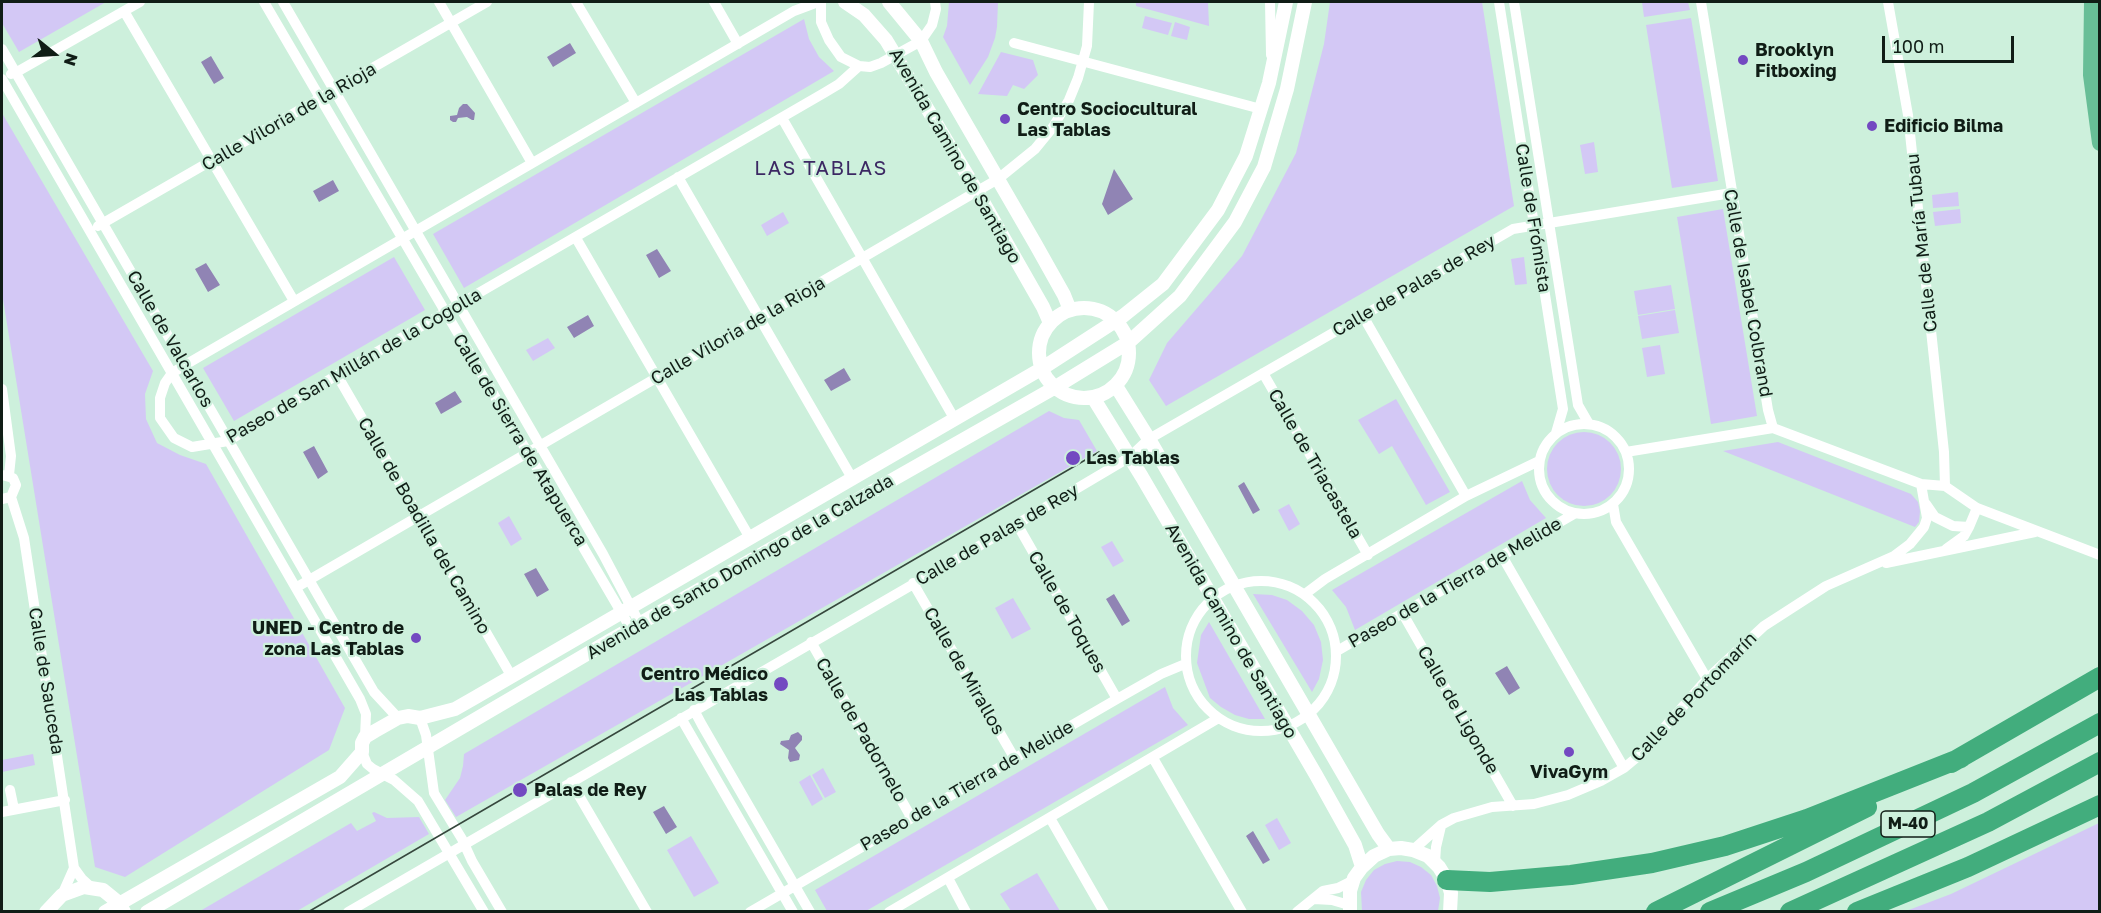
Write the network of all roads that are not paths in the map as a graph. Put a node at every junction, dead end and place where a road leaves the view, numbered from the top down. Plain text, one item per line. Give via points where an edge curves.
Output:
1 (140, 2) edge
2 (264, 2) edge
3 (283, 2) edge
4 (439, 2) edge
5 (487, 2) edge
6 (576, 2) edge
7 (714, 2) edge
8 (802, 2) edge
9 (819, 2) edge
10 (845, 2) edge
11 (889, 2) edge
12 (935, 2) edge
13 (1089, 2) edge
14 (1270, 2) edge
15 (1286, 2) edge
16 (1305, 2) edge
17 (1499, 2) edge
18 (1514, 2) edge
19 (1701, 2) edge
20 (1888, 2) edge
21 (2091, 2) edge
22 (124, 11) junction
23 (794, 11) junction
24 (451, 22) junction
25 (921, 41) junction
26 (1014, 43) dead end
27 (738, 44) junction
28 (2, 49) edge
29 (896, 55) junction
30 (1083, 61) junction
31 (859, 66) junction
32 (1272, 72) junction
33 (15, 73) junction
34 (2, 74) edge
35 (3, 86) edge
36 (333, 92) junction
37 (321, 99) junction
38 (636, 103) junction
39 (1261, 109) junction
40 (782, 118) junction
41 (2100, 143) edge
42 (212, 161) junction
43 (532, 164) junction
44 (678, 177) junction
45 (998, 179) junction
46 (978, 193) junction
47 (1731, 194) junction
48 (1549, 222) junction
49 (103, 224) junction
50 (1535, 225) junction
51 (90, 231) junction
52 (415, 231) junction
53 (403, 238) junction
54 (576, 238) junction
55 (863, 258) junction
56 (294, 301) junction
57 (459, 306) junction
58 (1070, 310) junction
59 (446, 313) junction
60 (1363, 316) junction
61 (760, 318) junction
62 (1117, 321) junction
63 (1050, 323) junction
64 (1129, 342) junction
65 (185, 365) junction
66 (1041, 369) junction
67 (1263, 373) junction
68 (172, 374) junction
69 (337, 375) junction
70 (657, 378) junction
71 (1116, 386) junction
72 (1054, 388) junction
73 (2, 389) edge
74 (1094, 399) junction
75 (3, 407) edge
76 (954, 418) junction
77 (1589, 424) junction
78 (1773, 428) junction
79 (1556, 433) junction
80 (1149, 440) junction
81 (228, 441) junction
82 (213, 444) junction
83 (541, 446) junction
84 (1626, 452) junction
85 (528, 453) junction
86 (1130, 457) junction
87 (1539, 461) junction
88 (5, 475) edge
89 (852, 478) junction
90 (1921, 484) junction
91 (1945, 486) junction
92 (1467, 496) junction
93 (6, 498) edge
94 (1612, 504) junction
95 (1925, 504) junction
96 (1977, 508) junction
97 (1574, 514) junction
98 (418, 517) junction
99 (1017, 524) junction
100 (1969, 526) junction
101 (2035, 532) junction
102 (750, 538) junction
103 (1940, 552) junction
104 (1368, 555) junction
105 (2100, 555) edge
106 (1502, 556) junction
107 (1871, 566) junction
108 (309, 580) junction
109 (914, 583) junction
110 (297, 587) junction
111 (1234, 588) junction
112 (1305, 594) junction
113 (1212, 600) junction
114 (626, 610) junction
115 (1403, 614) junction
116 (635, 627) junction
117 (811, 642) junction
118 (1337, 651) junction
119 (1185, 664) junction
120 (512, 677) junction
121 (2100, 677) edge
122 (1707, 679) junction
123 (1117, 699) junction
124 (694, 710) junction
125 (1309, 714) junction
126 (398, 718) junction
127 (420, 718) junction
128 (681, 718) junction
129 (1217, 719) junction
130 (2100, 723) edge
131 (1286, 726) junction
132 (365, 737) junction
133 (427, 750) junction
134 (362, 752) junction
135 (1153, 758) junction
136 (1961, 758) junction
137 (1015, 759) junction
138 (2100, 762) edge
139 (1624, 768) junction
140 (382, 774) junction
141 (572, 782) junction
142 (10, 790) dead end
143 (65, 800) junction
144 (2100, 805) edge
145 (1513, 806) junction
146 (14, 809) junction
147 (2, 812) edge
148 (911, 817) junction
149 (1050, 818) junction
150 (1441, 825) junction
151 (464, 844) junction
152 (1389, 849) junction
153 (1413, 850) junction
154 (450, 852) junction
155 (1435, 863) junction
156 (1362, 867) junction
157 (74, 868) junction
158 (948, 878) junction
159 (1354, 880) junction
160 (1448, 880) junction
161 (486, 884) junction
162 (796, 886) junction
163 (93, 889) junction
164 (472, 892) junction
165 (782, 894) junction
166 (62, 895) junction
167 (1314, 899) junction
168 (1883, 902) junction
169 (122, 907) edge
170 (1350, 908) edge
171 (500, 909) edge
172 (46, 912) edge
173 (105, 912) edge
174 (147, 912) edge
175 (348, 912) edge
176 (484, 912) edge
177 (647, 912) edge
178 (750, 912) edge
179 (793, 912) edge
180 (810, 912) edge
181 (890, 912) edge
182 (966, 912) edge
183 (1104, 912) edge
184 (1242, 912) edge
185 (1298, 912) edge
186 (1450, 912) edge
187 (1656, 912) edge
188 (1710, 912) edge
189 (1790, 912) edge
190 (1857, 912) edge
191 (1865, 912) edge

1 - 22 street
2 - 37 street, Calle de Sierra de Atapuerca
3 - 36 street, Calle de Sierra de Atapuerca
4 - 24 street
5 - 24 street, Calle Viloria de la Rioja
6 - 38 street
7 - 27 street
8 - 23 street
9 - 23 street
9 - 31 street via 821,22 829,40 841,57
10 - 29 street, Avenida Camino de Santiago via 864,15
11 - 25 street, Avenida Camino de Santiago
12 - 25 street via 932,26
13 - 30 street, Calle Viloria de la Rioja
14 - 32 street
15 - 32 street, Avenida de Santo Domingo de la Calzada
16 - 64 street, Avenida de Santo Domingo de la Calzada via 1287,89 1264,167 1235,222 1180,296
17 - 50 street, Calle de Frómista
18 - 48 street, Calle de Frómista
19 - 47 street, Calle de Isabel Colbrand
20 - 91 street, Calle de María Tubau via 1908,115
21 - 41 highway via 2091,75
22 - 33 street
22 - 42 street
23 - 27 street
24 - 36 street, Calle Viloria de la Rioja
24 - 43 street
25 - 29 street, Paseo de San Millán de la Cogolla
25 - 45 street, Avenida Camino de Santiago
26 - 30 street
27 - 38 street
28 - 33 street, Calle de Valcarlos
29 - 31 street, Paseo de San Millán de la Cogolla via 870,67
29 - 46 street, Avenida Camino de Santiago
30 - 39 street
30 - 45 street, Calle Viloria de la Rioja via 1069,100 1053,127 1035,149
31 - 40 street, Paseo de San Millán de la Cogolla via 839,84
32 - 39 street, Avenida de Santo Domingo de la Calzada
33 - 34 street
33 - 35 street
33 - 49 street, Calle de Valcarlos
35 - 51 street, Calle de Valcarlos
36 - 37 street, Calle Viloria de la Rioja
36 - 52 street, Calle de Sierra de Atapuerca
37 - 42 street, Calle Viloria de la Rioja
37 - 53 street, Calle de Sierra de Atapuerca
38 - 43 street
39 - 62 street, Avenida de Santo Domingo de la Calzada via 1246,156 1218,210 1163,284
40 - 44 street, Paseo de San Millán de la Cogolla
40 - 55 street
42 - 49 street, Calle Viloria de la Rioja
42 - 56 street
43 - 52 street
44 - 54 street, Paseo de San Millán de la Cogolla
44 - 61 street
45 - 46 street, Calle Viloria de la Rioja
45 - 58 street, Avenida Camino de Santiago
46 - 55 street, Calle Viloria de la Rioja
46 - 63 street, Avenida Camino de Santiago
47 - 48 street, Calle de Palas de Rey
47 - 78 street, Calle de Isabel Colbrand
48 - 50 street, Calle de Palas de Rey
48 - 77 street, Calle de Frómista via 1578,405
49 - 51 street, Calle Viloria de la Rioja
49 - 65 street, Calle de Valcarlos
50 - 60 street, Calle de Palas de Rey via 1513,229
50 - 79 street, Calle de Frómista via 1563,409
51 - 68 street, Calle de Valcarlos
52 - 53 street
52 - 57 street, Calle de Sierra de Atapuerca
53 - 56 street
53 - 59 street, Calle de Sierra de Atapuerca
54 - 57 street, Paseo de San Millán de la Cogolla
54 - 70 street
55 - 61 street, Calle Viloria de la Rioja
55 - 76 street
56 - 65 street
57 - 59 street, Paseo de San Millán de la Cogolla
57 - 83 street, Calle de Sierra de Atapuerca
58 - 62 street via 1087,307 1103,311
58 - 63 street
59 - 69 street, Paseo de San Millán de la Cogolla
59 - 85 street, Calle de Sierra de Atapuerca
60 - 67 street, Calle de Palas de Rey
60 - 92 street
61 - 70 street, Calle Viloria de la Rioja
61 - 89 street
62 - 64 street
62 - 66 street, Avenida de Santo Domingo de la Calzada
63 - 66 street via 1042,337
64 - 71 street via 1130,358
64 - 72 street, Avenida de Santo Domingo de la Calzada
65 - 68 street
65 - 81 street, Calle de Valcarlos
66 - 72 street
66 - 76 street, Avenida de Santo Domingo de la Calzada
67 - 80 street, Calle de Palas de Rey
67 - 104 street, Calle de Triacastela
68 - 82 street, Calle de Valcarlos
68 - 82 street, Paseo de San Millán de la Cogolla via 160,398 160,418 174,438 192,447
69 - 81 street, Paseo de San Millán de la Cogolla
69 - 98 street, Calle de Boadilla del Camino
70 - 83 street, Calle Viloria de la Rioja
70 - 102 street
71 - 74 street
71 - 80 street, Avenida Camino de Santiago
72 - 74 street via 1073,398
72 - 116 street, Avenida de Santo Domingo de la Calzada
73 - 75 street
74 - 86 street, Avenida Camino de Santiago
75 - 88 street via 11,456
76 - 89 street, Avenida de Santo Domingo de la Calzada
77 - 79 street via 1577,424
77 - 84 street via 1612,433
78 - 84 street
78 - 90 street
79 - 87 street
80 - 86 street, Calle de Palas de Rey
80 - 111 street, Avenida Camino de Santiago
81 - 82 street, Paseo de San Millán de la Cogolla
81 - 108 street, Calle de Valcarlos
82 - 110 street, Calle de Valcarlos
83 - 85 street, Calle Viloria de la Rioja
83 - 114 street, Calle de Sierra de Atapuerca via 603,554
84 - 94 street via 1626,485
85 - 98 street, Calle Viloria de la Rioja
85 - 114 street, Calle de Sierra de Atapuerca
86 - 99 street, Calle de Palas de Rey
86 - 113 street, Avenida Camino de Santiago
87 - 92 street
87 - 97 street via 1542,488 1561,509
88 - 93 street, Calle de Sauceda via 13,477 16,485 16,490
89 - 102 street, Avenida de Santo Domingo de la Calzada
90 - 91 street
90 - 95 street
91 - 96 street
92 - 104 street
93 - 143 street, Calle de Sauceda via 24,538
94 - 97 street via 1600,512
94 - 122 street via 1616,522
95 - 100 street via 1935,517 1953,526
95 - 107 street, Calle de Portomarín via 1927,518 1918,536 1894,556
96 - 100 street
96 - 101 street
97 - 106 street, Paseo de la Tierra de Melide
98 - 108 street, Calle Viloria de la Rioja
98 - 120 street, Calle de Boadilla del Camino
99 - 109 street, Calle de Palas de Rey
99 - 123 street, Calle de Toques
100 - 103 street, Calle de Portomarín via 1964,536
101 - 103 street, Calle de Portomarín
101 - 105 street
102 - 114 street, Avenida de Santo Domingo de la Calzada
103 - 107 street, Calle de Portomarín
104 - 112 street
106 - 115 street, Paseo de la Tierra de Melide
106 - 139 street
107 - 122 street, Calle de Portomarín via 1826,586 1764,626
108 - 110 street, Calle Viloria de la Rioja
108 - 126 street, Calle de Valcarlos via 374,692
109 - 117 street, Calle de Palas de Rey
109 - 137 street, Calle de Mirallos
110 - 132 street, Calle de Valcarlos via 360,699 366,714
111 - 112 street via 1270,581
111 - 113 street
111 - 125 street, Avenida Camino de Santiago
112 - 118 street via 1327,619
113 - 119 street via 1190,633
113 - 131 street, Avenida Camino de Santiago
114 - 116 street, Calle de Sierra de Atapuerca
114 - 120 street, Avenida de Santo Domingo de la Calzada
115 - 118 street, Paseo de la Tierra de Melide
115 - 145 street, Calle de Ligonde
116 - 133 street, Avenida de Santo Domingo de la Calzada
117 - 124 street, Calle de Palas de Rey
117 - 148 street, Calle de Padornelo
118 - 125 street via 1330,685
119 - 123 street, Paseo de la Tierra de Melide
119 - 129 street via 1195,694
120 - 127 street, Avenida de Santo Domingo de la Calzada via 454,709
121 - 136 highway
122 - 139 street, Calle de Portomarín
123 - 137 street, Paseo de la Tierra de Melide
124 - 128 street, Calle de Palas de Rey
124 - 162 street
125 - 131 street
125 - 152 street, Avenida Camino de Santiago
126 - 127 street, Avenida de Santo Domingo de la Calzada
126 - 132 street, Avenida de Santo Domingo de la Calzada
127 - 133 street
128 - 141 street, Calle de Palas de Rey
128 - 165 street
129 - 131 street via 1250,731
129 - 135 street
130 - 188 highway, M-40 via 1973,793 1806,872
131 - 156 street, Avenida Camino de Santiago via 1355,845
132 - 134 street
133 - 140 street, Avenida de Santo Domingo de la Calzada
133 - 151 street via 434,793
134 - 140 street via 367,764
134 - 169 street via 340,777
135 - 149 street
135 - 184 street
136 - 160 highway via 1807,819 1725,846 1652,863 1571,874 1490,882
136 - 187 highway
137 - 148 street, Paseo de la Tierra de Melide
138 - 189 highway, M-40 via 1988,822
139 - 145 street, Calle de Portomarín via 1568,795
140 - 154 street via 418,801
140 - 174 street, Avenida de Santo Domingo de la Calzada
141 - 151 street, Calle de Palas de Rey
141 - 177 street
142 - 146 street
143 - 146 street
143 - 157 street, Calle de Sauceda
144 - 168 highway
145 - 150 street, Calle de Portomarín via 1492,807
146 - 147 street
148 - 162 street, Paseo de la Tierra de Melide
149 - 158 street
149 - 183 street
150 - 153 street, Calle de Portomarín
150 - 155 street
151 - 154 street, Calle de Palas de Rey
151 - 161 street
152 - 153 street
152 - 156 street
153 - 155 street
154 - 164 street
154 - 175 street, Calle de Palas de Rey
155 - 160 street
156 - 159 street
157 - 163 street
157 - 166 street
158 - 181 street
158 - 182 street
159 - 167 street via 1323,891
159 - 170 street
160 - 186 street
161 - 164 street via 479,895
161 - 171 street
162 - 165 street, Paseo de la Tierra de Melide
162 - 180 street
163 - 166 street via 84,887
163 - 169 street via 103,890
164 - 176 street
165 - 178 street, Paseo de la Tierra de Melide
165 - 179 street
166 - 172 street
167 - 170 street via 1332,900
167 - 185 street
168 - 190 highway
168 - 191 highway
169 - 173 street
171 - 176 street via 490,904

